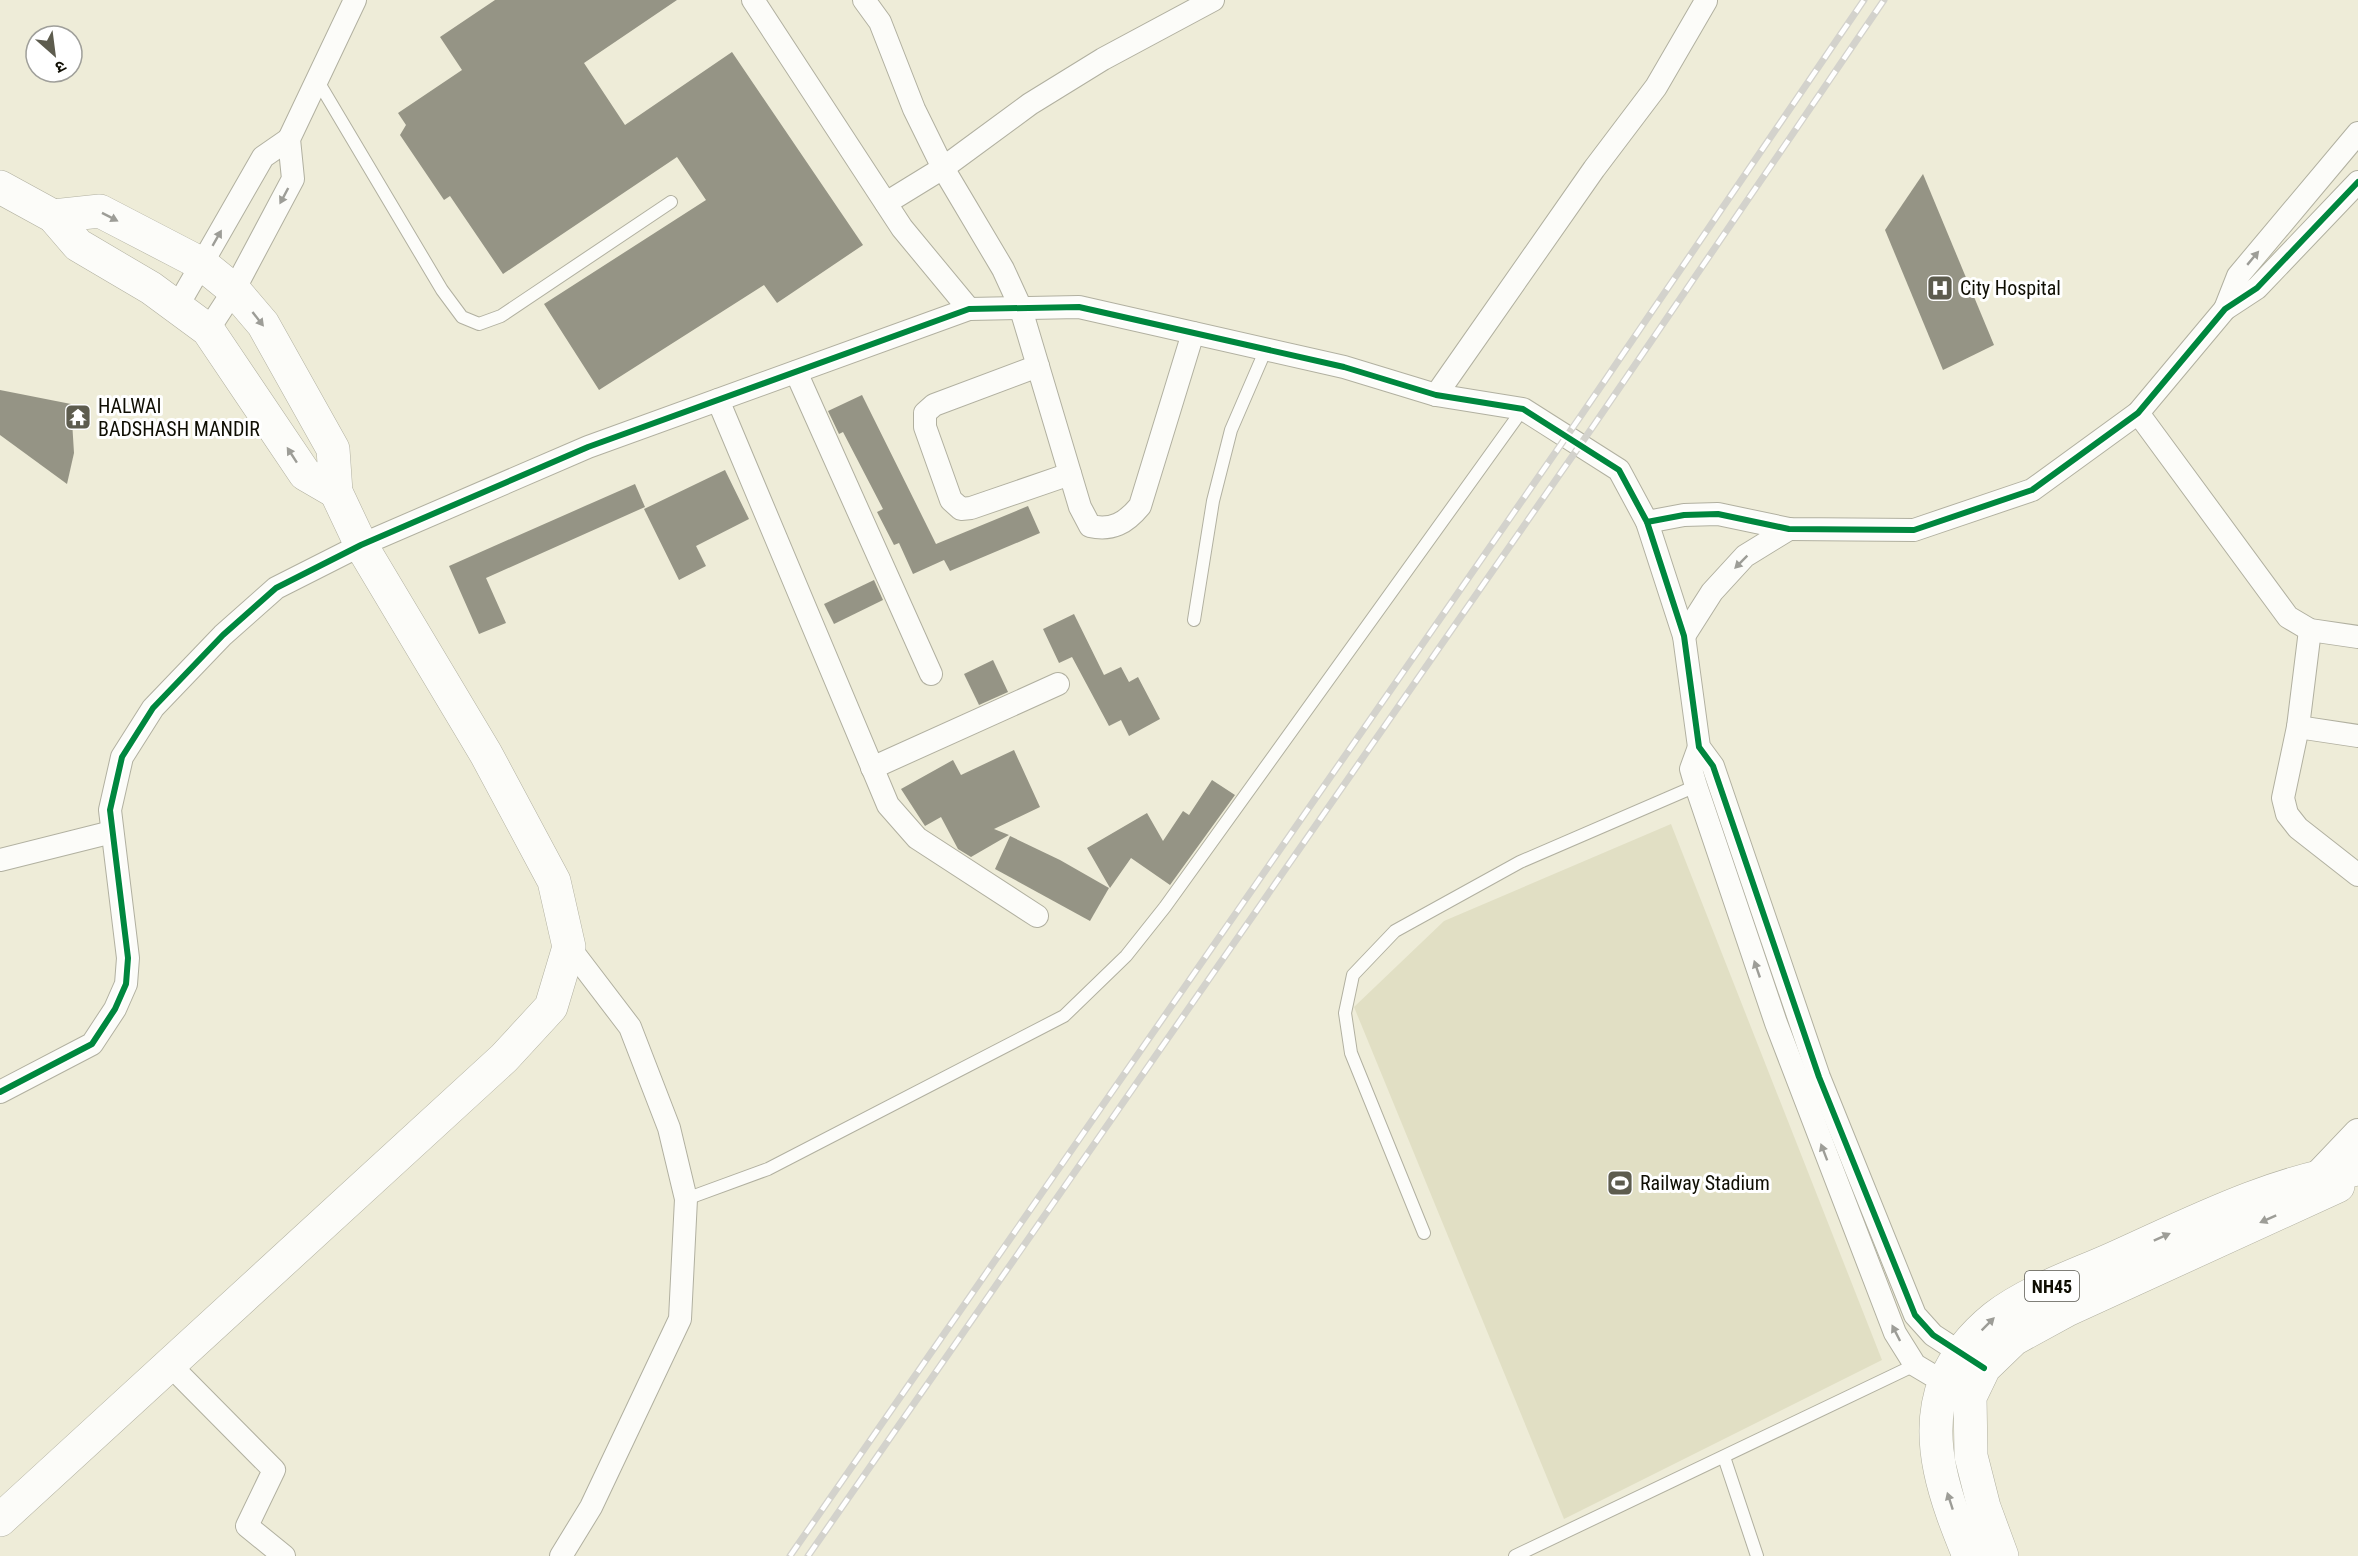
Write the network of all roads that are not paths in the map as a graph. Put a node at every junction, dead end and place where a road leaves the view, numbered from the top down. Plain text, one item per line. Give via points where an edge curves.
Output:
1 (355, 0) edge
2 (753, 0) edge
3 (864, 0) edge
4 (1213, 0) edge
5 (1706, 1) edge
6 (316, 78) junction
7 (2358, 133) edge
8 (290, 139) junction
9 (943, 168) junction
10 (2358, 182) edge
11 (5, 194) edge
12 (671, 202) dead end
13 (886, 203) junction
14 (53, 216) junction
15 (202, 264) junction
16 (234, 290) junction
17 (1020, 306) junction
18 (177, 307) junction
19 (969, 309) junction
20 (2225, 309) junction
21 (208, 330) junction
22 (1193, 333) junction
23 (1266, 349) junction
24 (1038, 366) junction
25 (796, 372) junction
26 (1436, 394) junction
27 (718, 400) junction
28 (1523, 409) junction
29 (2138, 413) junction
30 (1070, 474) junction
31 (336, 492) junction
32 (1647, 522) junction
33 (1789, 529) junction
34 (361, 545) junction
35 (1194, 620) dead end
36 (2310, 630) junction
37 (1684, 636) junction
38 (2358, 637) edge
39 (931, 674) dead end
40 (1058, 684) dead end
41 (2298, 727) junction
42 (2358, 736) edge
43 (1699, 747) junction
44 (872, 768) junction
45 (1695, 786) junction
46 (112, 832) junction
47 (0, 860) edge
48 (2358, 875) edge
49 (1037, 916) dead end
50 (569, 947) junction
51 (0, 1092) edge
52 (2358, 1133) edge
53 (2358, 1169) edge
54 (2358, 1175) edge
55 (2316, 1187) junction
56 (686, 1199) junction
57 (1424, 1233) dead end
58 (1972, 1360) junction
59 (170, 1365) junction
60 (1915, 1365) junction
61 (1957, 1390) junction
62 (1724, 1457) junction
63 (0, 1520) edge
64 (284, 1556) edge
65 (561, 1556) edge
66 (1515, 1556) edge
67 (1757, 1556) edge
68 (1970, 1556) edge
69 (2002, 1556) edge

1 - 6 street
2 - 13 street
3 - 9 street via 879,22 914,110
4 - 9 street via 1103,59 1030,105
5 - 26 street via 1656,87
6 - 8 street
6 - 12 lane via 442,290 462,316 479,324 501,316
20 -> 7 street via 2238,276
15 -> 8 street via 263,157
8 -> 16 street via 293,179
9 - 13 street
9 - 17 street via 1003,268
10 - 20 street via 2257,288
11 - 14 main road
13 - 19 street
14 -> 15 main road via 100,211
14 - 18 main road via 78,245
15 - 16 main road
15 - 18 street
16 - 21 street
16 -> 31 main road via 263,324 333,449
17 - 19 street
17 - 22 street via 1079,307
17 - 24 street
18 - 21 main road
19 - 25 street
20 - 29 street
31 -> 21 main road via 305,474
22 - 23 street
22 - 30 street via 1140,506 1129,520 1106,529 1090,526
23 - 26 street
23 - 35 lane via 1231,430 1213,501
24 - 30 street
24 - 30 street via 934,405 925,413 925,427 951,500 961,509
25 - 27 street
25 - 39 street
26 - 28 street
27 - 34 street via 588,447
27 - 44 street
28 - 32 street via 1619,470
28 - 56 lane via 1165,907 1126,956 1064,1016 768,1169
29 - 33 street via 2032,490 1914,530
29 - 36 street via 2261,583 2288,617
31 - 34 main road
32 - 33 street via 1718,514
32 - 37 street
33 -> 37 street via 1745,556 1712,592
34 - 46 street via 276,588 223,635 153,708 122,758 110,810
34 - 50 main road via 486,754 554,881
36 - 38 street
36 - 41 street
37 - 43 street
40 - 44 street
41 - 42 street
41 - 48 street via 2283,798 2287,814 2298,828
43 - 45 street via 1691,768
43 - 58 street via 1713,766 1819,1077 1915,1315 1933,1335
44 - 49 street via 888,805 917,838
45 - 57 lane via 1520,862 1395,931 1353,975 1345,1012 1351,1053
60 -> 45 street via 1895,1333 1832,1173
46 - 47 street
46 - 51 street via 128,958 126,984 119,1001 92,1044
50 - 56 street via 630,1027 669,1128
50 - 59 main road via 551,1007 504,1058
52 - 55 street
53 - 55 main road, NH45
54 - 55 main road, NH45
55 - 58 main road, NH45
56 - 65 street via 680,1319 591,1507
58 - 61 main road, NH45
59 - 63 main road
59 - 64 street via 274,1470 247,1526
60 - 61 street
60 - 62 lane
68 -> 61 main road, NH45 via 1936,1457 1935,1426
61 - 69 main road, NH45 via 1984,1508
62 - 66 lane
62 - 67 lane

